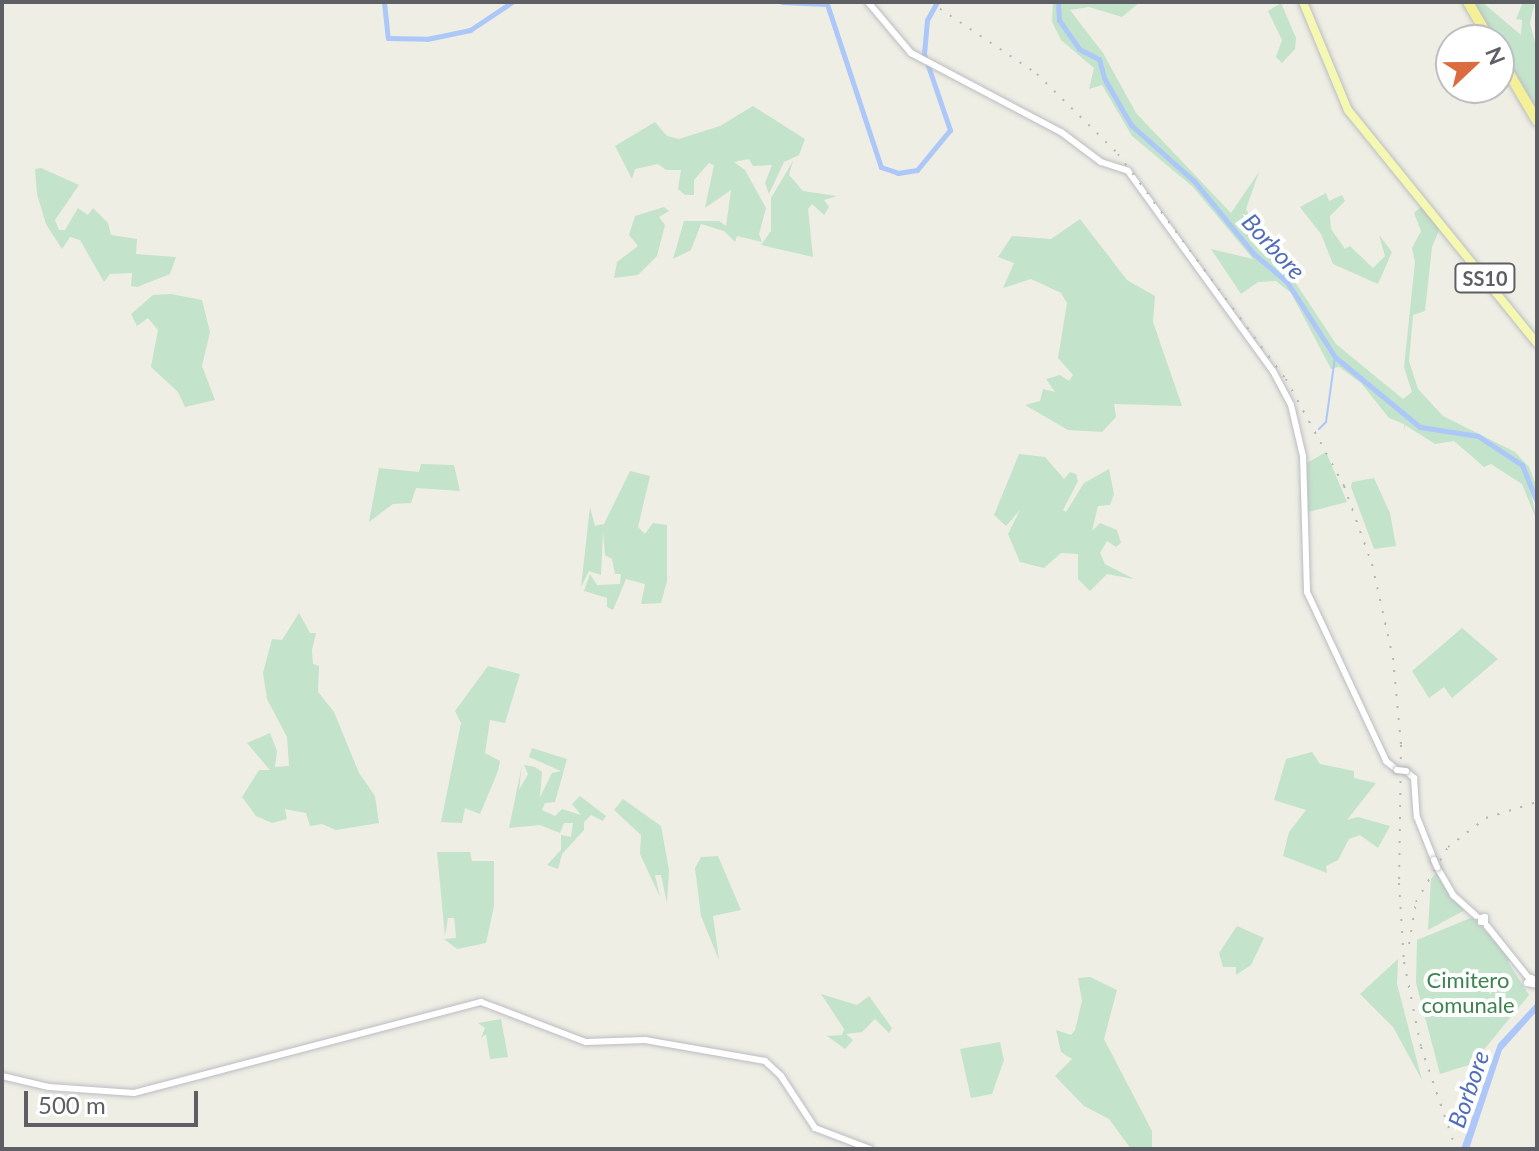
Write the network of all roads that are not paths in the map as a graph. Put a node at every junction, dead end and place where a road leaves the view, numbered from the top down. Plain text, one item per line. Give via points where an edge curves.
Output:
1 (868, 2) edge
2 (1303, 2) edge
3 (1466, 2) edge
4 (1479, 24) edge
5 (1515, 83) edge
6 (1515, 90) edge
7 (1537, 121) edge
8 (1537, 128) edge
9 (1537, 343) edge
10 (1534, 983) edge
11 (2, 1076) edge
12 (870, 1149) edge

1 - 10 street, bridge via 921,58 1061,132 1101,162 1125,169 1278,377 1295,417 1303,456 1307,592 1393,768 1414,778 1417,817 1453,895
2 - 9 main road, SS10 via 1355,119
3 - 4 highway
5 - 7 highway
6 - 8 highway
11 - 12 street via 39,1086 125,1094 469,1003 488,1003 586,1042 645,1040 765,1061 815,1128

